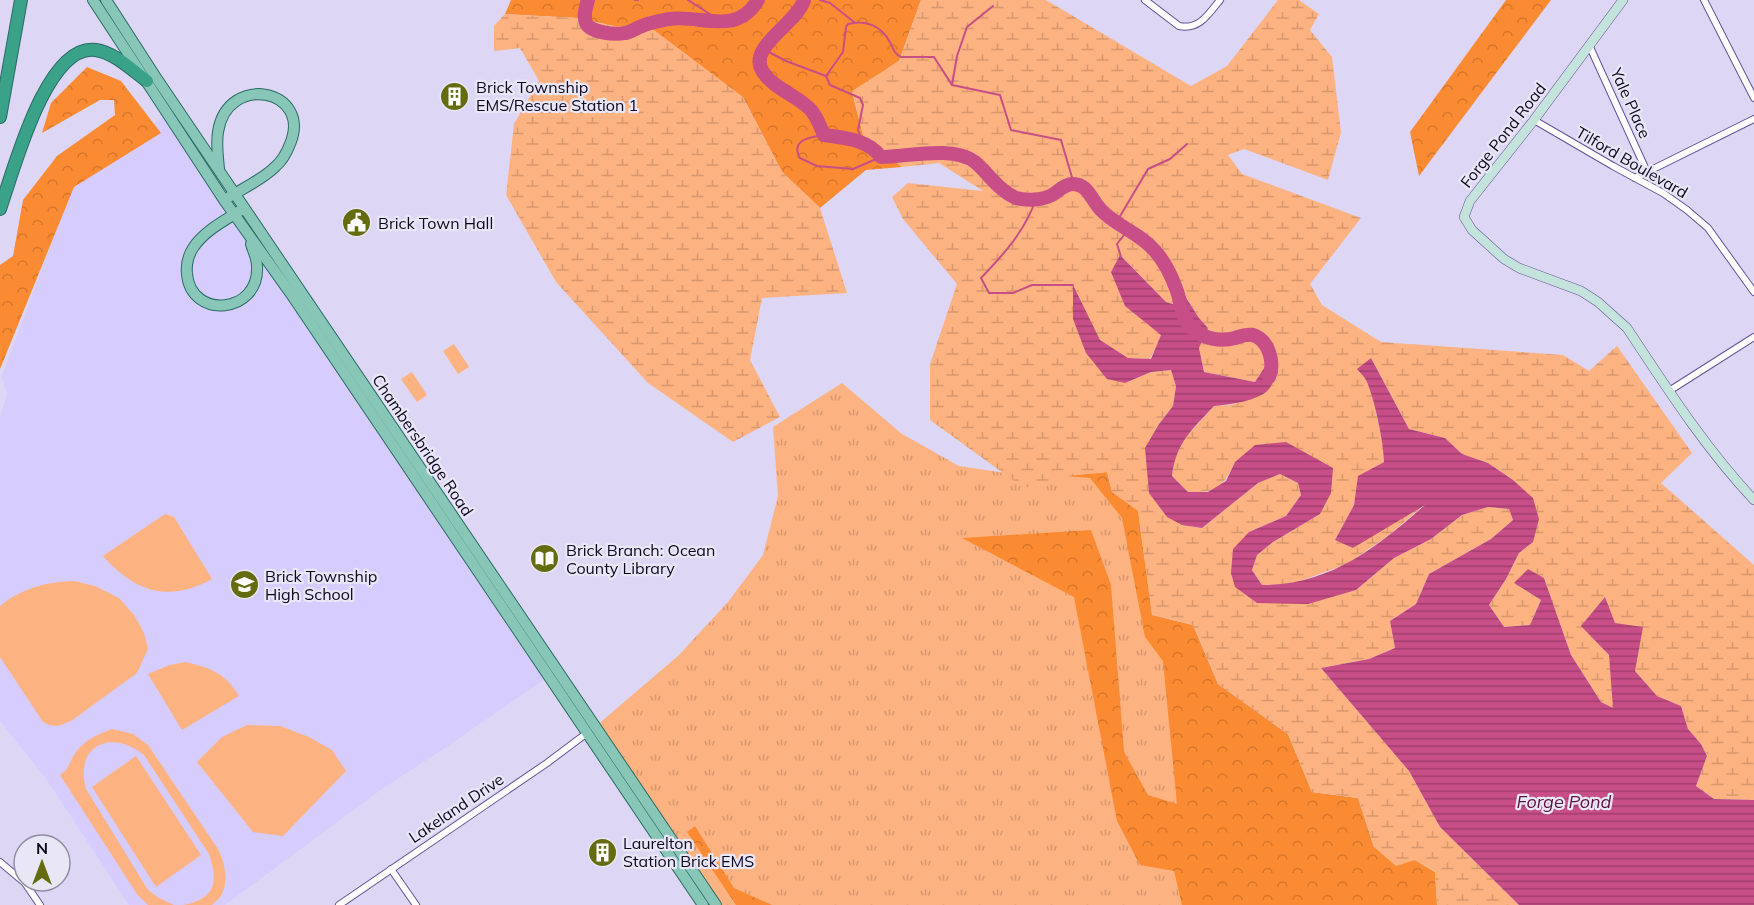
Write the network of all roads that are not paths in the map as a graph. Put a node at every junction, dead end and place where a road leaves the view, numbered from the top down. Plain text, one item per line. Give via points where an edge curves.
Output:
1 (21, 0) edge
2 (93, 0) edge
3 (106, 0) edge
4 (1145, 0) edge
5 (1220, 0) edge
6 (1623, 0) edge
7 (1704, 0) edge
8 (1589, 45) junction
9 (147, 81) junction
10 (1754, 98) edge
11 (0, 117) edge
12 (1754, 119) edge
13 (1534, 120) junction
14 (219, 169) junction
15 (1647, 172) junction
16 (1635, 178) junction
17 (235, 194) junction
18 (224, 200) junction
19 (245, 207) junction
20 (0, 209) edge
21 (234, 214) junction
22 (247, 232) junction
23 (1754, 292) edge
24 (1754, 338) edge
25 (1669, 390) junction
26 (1754, 500) edge
27 (588, 732) junction
28 (0, 862) edge
29 (391, 869) junction
30 (713, 904) edge
31 (39, 905) edge
32 (339, 905) edge
33 (416, 905) edge
34 (703, 905) edge

1 - 11 highway
2 - 9 main road, Chambersbridge Road
3 - 14 main road, Chambersbridge Road
4 - 5 street via 1179,26 1186,27 1200,22
6 - 8 street, Forge Pond Road
7 - 10 street
8 - 13 street, Forge Pond Road
8 - 15 street, Yale Place
9 - 18 main road, Chambersbridge Road
9 - 20 highway via 114,57 96,50 81,51 67,60 39,101
12 - 15 street
13 - 16 street, Tilford Boulevard
13 - 25 street, Forge Pond Road via 1470,201 1464,217 1467,224 1519,268 1581,291 1598,302 1627,328
14 - 17 main road, Chambersbridge Road
14 - 17 main road via 218,131 236,100 263,94 286,104 294,118 294,136 287,152 276,167
15 - 16 street
16 - 23 street, Tilford Boulevard via 1664,193 1708,228
17 - 18 main road
17 - 19 main road, Chambersbridge Road
18 - 21 main road, Chambersbridge Road
19 - 21 main road
19 - 30 main road, Chambersbridge Road
21 - 22 main road, Chambersbridge Road
21 - 22 main road via 206,234 189,256 188,279 201,300 230,305 255,285 258,268
22 - 27 main road, Chambersbridge Road
24 - 25 street
25 - 26 street, Forge Pond Road via 1695,430
27 - 29 street, Lakeland Drive
27 - 34 main road, Chambersbridge Road
28 - 31 street via 25,884
29 - 32 street, Lakeland Drive
29 - 33 street

